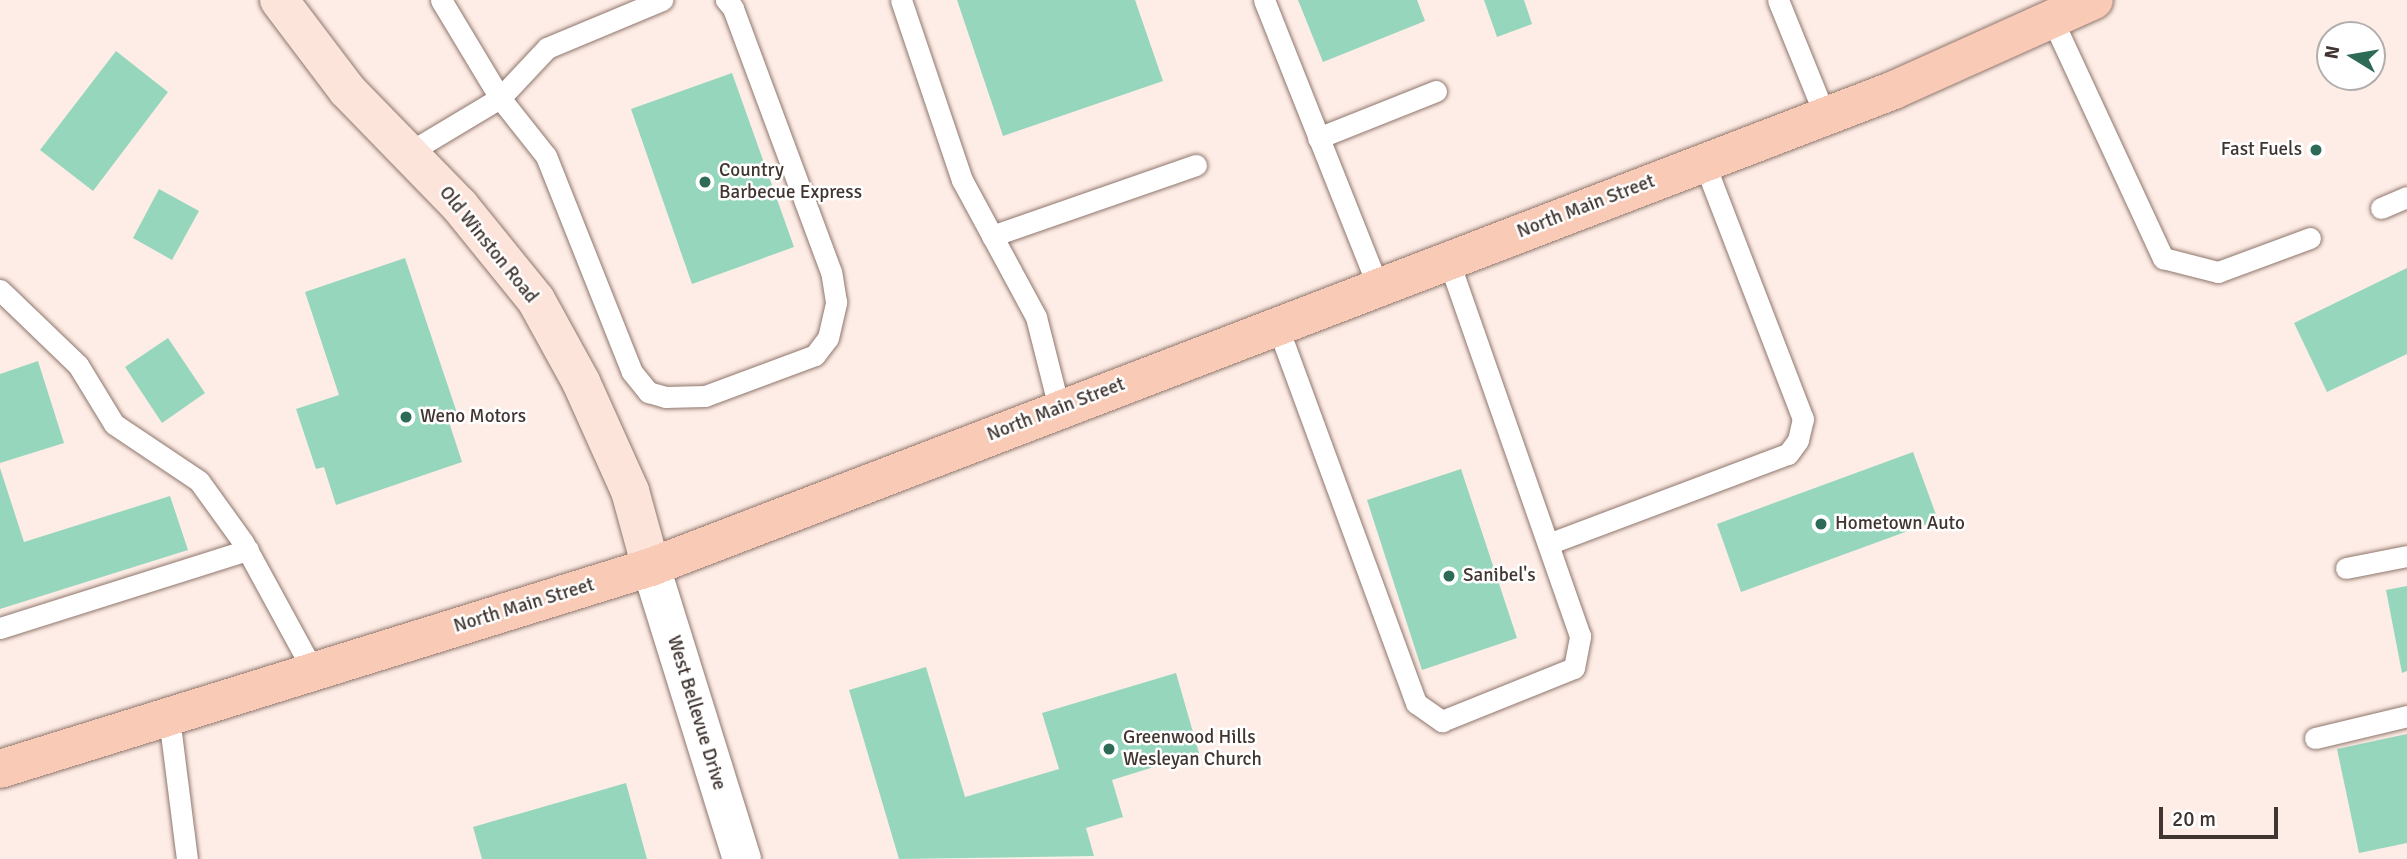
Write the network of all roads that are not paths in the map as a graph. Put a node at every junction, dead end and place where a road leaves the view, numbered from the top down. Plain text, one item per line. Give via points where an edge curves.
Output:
1 (279, 0) edge
2 (441, 0) edge
3 (662, 0) edge
4 (726, 0) edge
5 (901, 0) edge
6 (1264, 0) edge
7 (1778, 0) edge
8 (2094, 0) edge
9 (2052, 19) junction
10 (1436, 91) dead end
11 (500, 98) junction
12 (1825, 116) junction
13 (1318, 138) junction
14 (408, 153) junction
15 (1704, 162) junction
16 (1196, 165) dead end
17 (2407, 197) edge
18 (2381, 208) dead end
19 (992, 236) junction
20 (2310, 237) dead end
21 (1448, 260) junction
22 (1378, 287) junction
23 (0, 290) edge
24 (1277, 325) junction
25 (1059, 408) junction
26 (1548, 544) junction
27 (248, 550) junction
28 (2407, 556) edge
29 (651, 567) junction
30 (2346, 568) dead end
31 (0, 628) edge
32 (314, 672) junction
33 (2407, 716) edge
34 (169, 717) junction
35 (2315, 738) dead end
36 (0, 769) edge
37 (187, 859) edge
38 (742, 859) edge

1 - 14 street, Old Winston Road via 347,89
2 - 11 lane
3 - 11 lane via 547,48
4 - 11 lane via 733,8 833,282 836,302 828,338 815,355 785,369 705,396 664,397 648,391 632,372 546,156
5 - 19 lane via 962,180
6 - 13 lane
7 - 12 lane
8 - 9 main road, North Main Street
9 - 12 main road, North Main Street
9 - 20 lane via 2163,258 2218,272
10 - 13 lane
11 - 14 lane
12 - 15 main road, North Main Street
13 - 22 lane
14 - 29 street, Old Winston Road via 459,205 536,300 581,382 630,491
15 - 21 main road, North Main Street
15 - 26 lane via 1803,419 1798,440 1788,454
16 - 19 lane
17 - 18 lane
19 - 25 lane via 1036,317
21 - 22 main road, North Main Street
21 - 26 lane
22 - 24 main road, North Main Street
23 - 27 lane via 78,365 114,424 199,481
24 - 25 main road, North Main Street
24 - 26 lane via 1416,703 1442,721 1574,668 1580,636
25 - 29 main road, North Main Street
27 - 31 lane
27 - 32 lane
28 - 30 lane
29 - 32 main road, North Main Street
29 - 38 street, West Bellevue Drive
32 - 34 main road, North Main Street
33 - 35 lane
34 - 36 main road, North Main Street
34 - 37 lane

